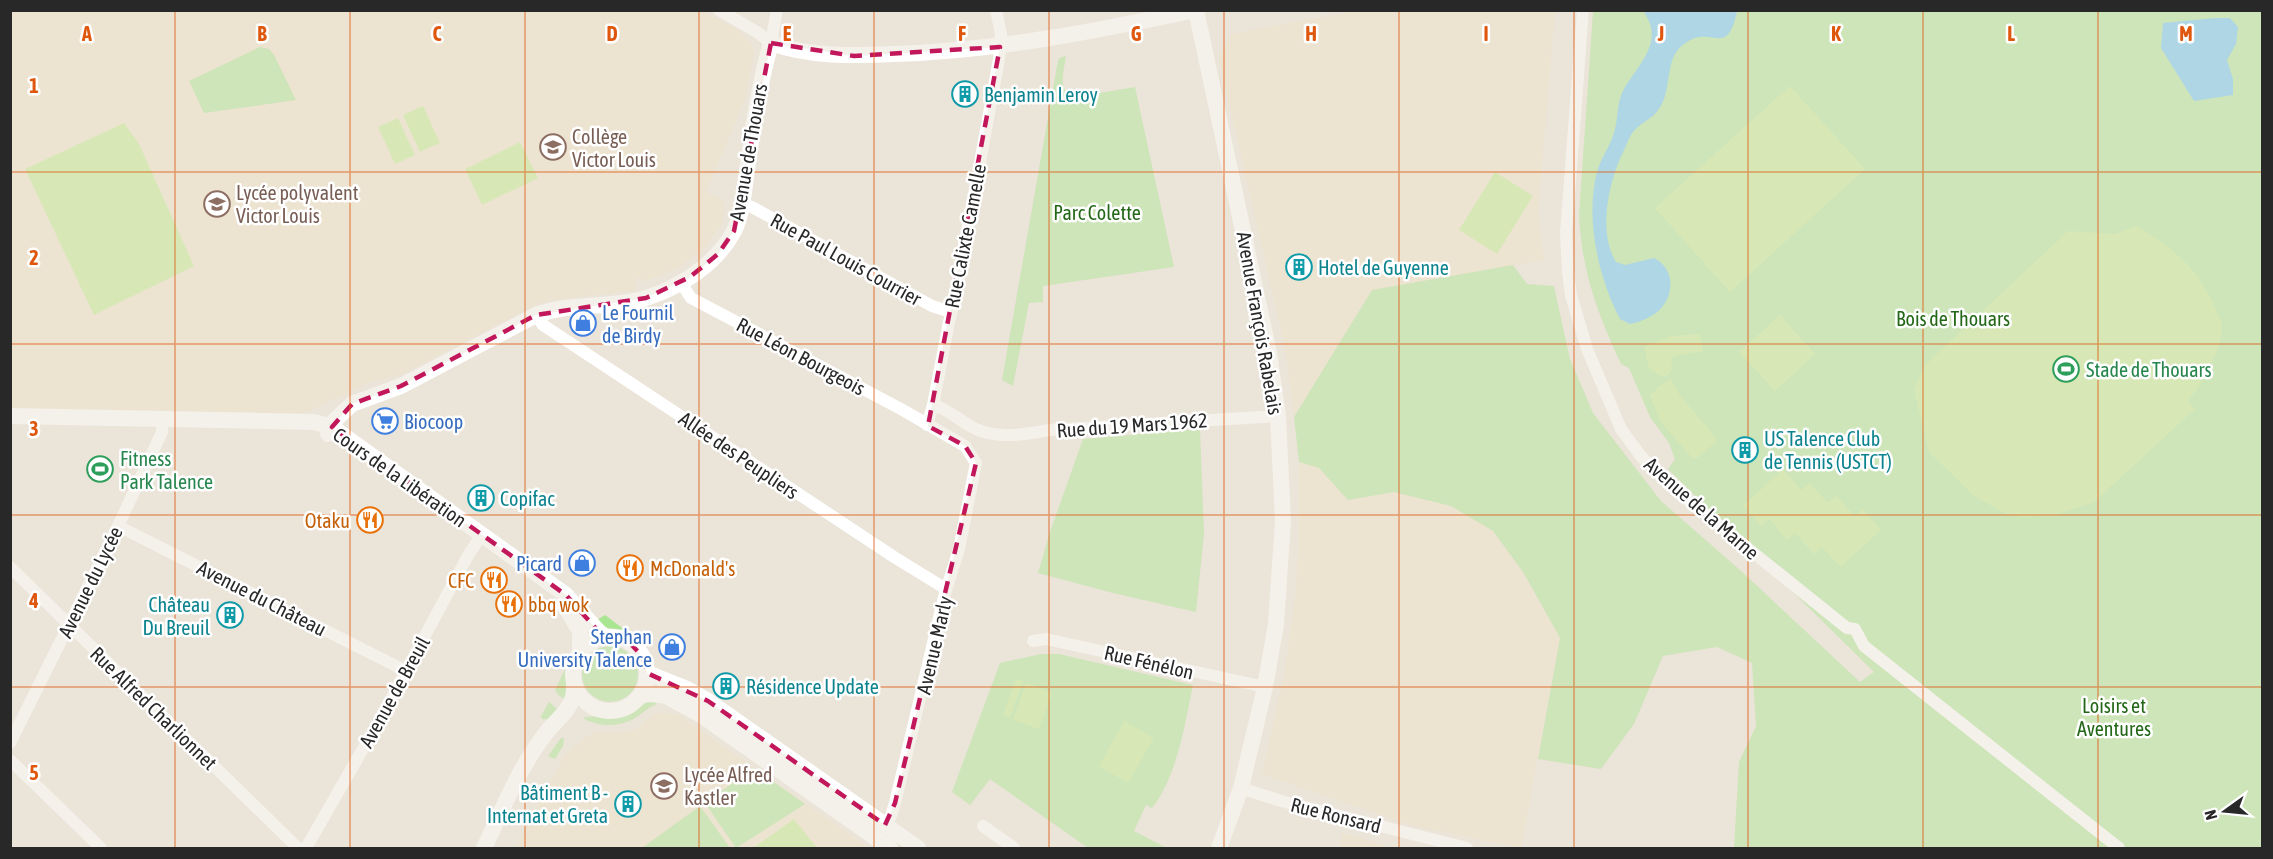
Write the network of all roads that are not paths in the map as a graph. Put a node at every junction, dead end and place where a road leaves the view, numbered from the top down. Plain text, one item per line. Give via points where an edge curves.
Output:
1 (719, 10) edge
2 (777, 10) edge
3 (996, 10) edge
4 (1196, 10) edge
5 (1582, 10) edge
6 (1154, 15) edge
7 (771, 43) junction
8 (1000, 47) junction
9 (741, 204) junction
10 (681, 283) junction
11 (951, 312) junction
12 (536, 315) junction
13 (933, 405) junction
14 (10, 416) edge
15 (1278, 416) junction
16 (162, 423) junction
17 (10, 425) edge
18 (927, 425) junction
19 (330, 430) junction
20 (976, 463) joint
21 (118, 526) junction
22 (480, 538) junction
23 (10, 567) edge
24 (946, 589) junction
25 (69, 624) junction
26 (606, 637) junction
27 (1032, 641) dead end
28 (579, 652) junction
29 (406, 671) junction
30 (647, 673) junction
31 (574, 687) junction
32 (1265, 687) junction
33 (641, 696) junction
34 (598, 710) junction
35 (10, 743) edge
36 (10, 760) edge
37 (791, 778) junction
38 (1241, 788) junction
39 (885, 825) junction
40 (983, 826) dead end
41 (101, 849) edge
42 (298, 849) edge
43 (306, 849) edge
44 (483, 849) edge
45 (495, 849) edge
46 (890, 849) edge
47 (918, 849) edge
48 (1014, 849) edge
49 (1219, 849) edge
50 (1467, 849) edge
51 (2119, 849) edge

1 - 7 street
2 - 7 street
3 - 8 street, Rue Calixte Camelle
4 - 6 street
4 - 15 street, Avenue François Rabelais via 1262,318
5 - 51 street, Avenue de la Marne via 1566,233 1568,272 1587,349 1621,429 1669,484 1846,628 1855,629 1864,646
6 - 8 street
7 - 8 street via 789,50 854,56
7 - 9 street, Avenue de Thouars
8 - 11 street, Rue Calixte Camelle
9 - 10 street, Avenue de Thouars via 738,223 727,243
9 - 11 street, Rue Paul Louis Courrier via 932,306
10 - 12 street, Avenue de Thouars via 646,298
10 - 18 street, Rue Léon Bourgeois via 690,298
11 - 13 street, Rue Calixte Camelle
12 - 19 street, Avenue de Thouars via 401,386 351,404
12 - 24 street, Allée des Peupliers via 543,325
13 - 15 street, Rue du 19 Mars 1962 via 986,434 1014,435
13 - 18 street, Rue Calixte Camelle
14 - 16 street, Cours de la Libération
15 - 32 street, Avenue François Rabelais via 1283,530 1276,624
16 - 17 street, Cours de la Libération
16 - 19 street, Cours de la Libération via 314,422
16 - 21 street, Avenue du Lycée
18 - 20 street, Rue Léon Bourgeois via 965,446
19 - 22 street, Cours de la Libération
20 - 24 street, Avenue Marly via 959,549
21 - 25 street, Avenue du Lycée
21 - 29 street, Avenue du Château
22 - 26 street, Cours de la Libération via 566,595
22 - 28 street, Cours de la Libération via 564,605 580,632
22 - 29 street, Avenue de Breuil
23 - 25 street, Rue Alfred Charlionnet
24 - 39 street, Avenue Marly via 895,803
25 - 35 street, Avenue du Lycée
25 - 42 street, Rue Alfred Charlionnet
26 - 28 street via 591,641
26 - 30 street via 621,638 636,648
27 - 32 street, Rue Fénélon via 1046,639
28 - 31 street via 572,670
29 - 43 street, Avenue de Breuil
30 - 33 street
30 - 39 street via 708,701
31 - 34 street via 583,701
31 - 44 street via 568,709 530,756
32 - 38 street, Avenue François Rabelais
33 - 34 street via 623,709
33 - 37 street via 659,694 682,703
34 - 45 street via 576,717 551,742
36 - 41 street
37 - 39 street via 820,790 864,820
37 - 46 street
38 - 49 street, Avenue François Rabelais
38 - 50 street, Rue Ronsard
39 - 47 street
40 - 48 street

